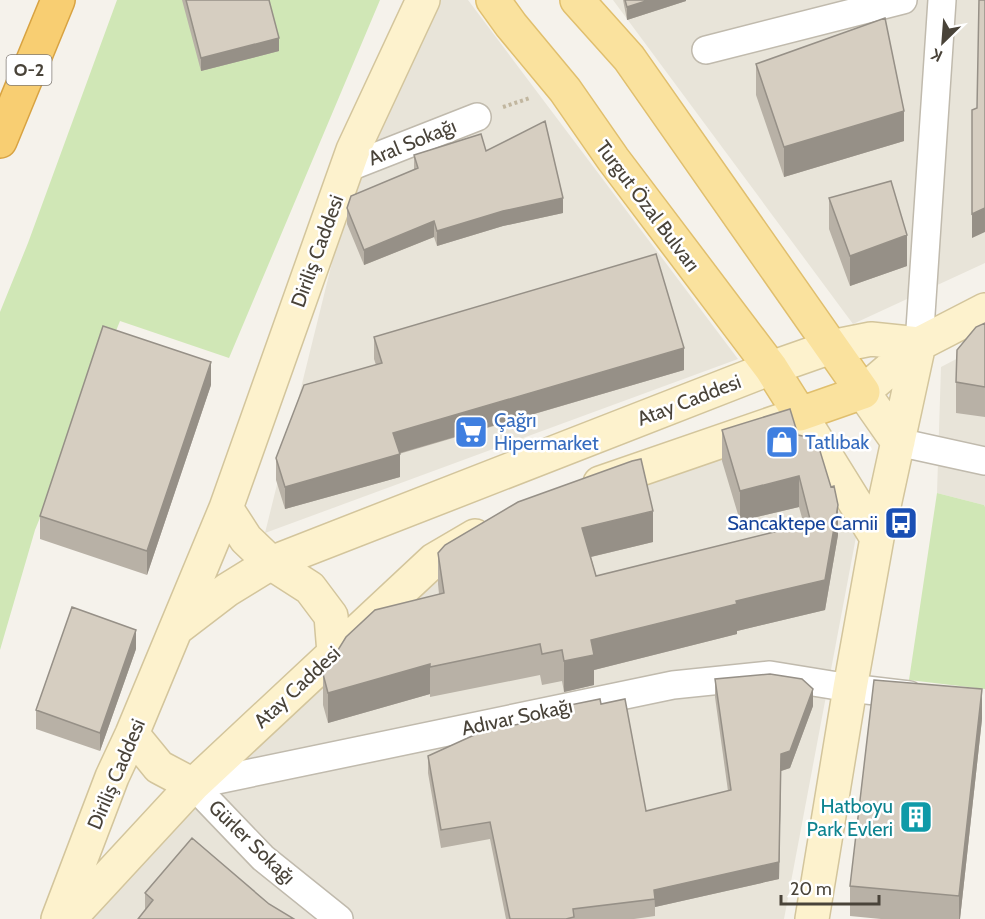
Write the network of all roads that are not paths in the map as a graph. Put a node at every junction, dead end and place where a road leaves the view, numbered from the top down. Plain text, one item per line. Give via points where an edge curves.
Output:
1 (58, 0) edge
2 (423, 0) edge
3 (577, 0) edge
4 (903, 0) edge
5 (942, 0) edge
6 (502, 13) edge
7 (706, 50) dead end
8 (477, 117) road end
9 (0, 141) edge
10 (347, 168) junction
11 (985, 310) edge
12 (919, 344) junction
13 (831, 346) junction
14 (771, 368) junction
15 (863, 392) junction
16 (800, 414) junction
17 (898, 442) junction
18 (985, 461) edge
19 (571, 493) edge
20 (226, 508) junction
21 (501, 521) edge
22 (878, 538) junction
23 (271, 563) junction
24 (176, 629) junction
25 (334, 653) junction
26 (850, 688) junction
27 (929, 698) edge
28 (132, 734) junction
29 (193, 785) junction
30 (58, 919) edge
31 (69, 919) edge
32 (339, 919) edge
33 (812, 919) edge

1 - 9 highway, O-2
2 - 10 main road, Diriliş Caddesi
3 - 13 main road via 630,58
4 - 7 street
5 - 12 street
6 - 14 main road, Turgut Özal Bulvarı
8 - 10 street, Aral Sokağı
10 - 20 main road, Diriliş Caddesi
11 - 12 main road
12 - 13 main road, Atay Caddesi via 872,339
12 - 15 main road
12 - 17 main road
13 - 14 main road, Atay Caddesi
13 - 15 main road
14 - 16 main road, Turgut Özal Bulvarı
14 - 23 main road, Atay Caddesi
15 - 16 main road
15 - 17 main road
16 - 19 main road
16 - 22 main road
17 - 18 street
17 - 22 main road
20 - 23 main road via 246,539
20 - 24 main road, Diriliş Caddesi
21 - 25 main road, Atay Caddesi via 434,560
22 - 26 main road
23 - 24 main road, Atay Caddesi
23 - 25 main road via 310,588 331,616
24 - 28 main road, Diriliş Caddesi
25 - 29 main road, Atay Caddesi
26 - 27 street, Adıvar Sokağı
26 - 29 street, Adıvar Sokağı via 770,675 674,685
26 - 33 main road
28 - 29 main road via 159,767
28 - 30 main road, Diriliş Caddesi
29 - 31 main road, Atay Caddesi
29 - 32 street, Gürler Sokağı via 263,858

